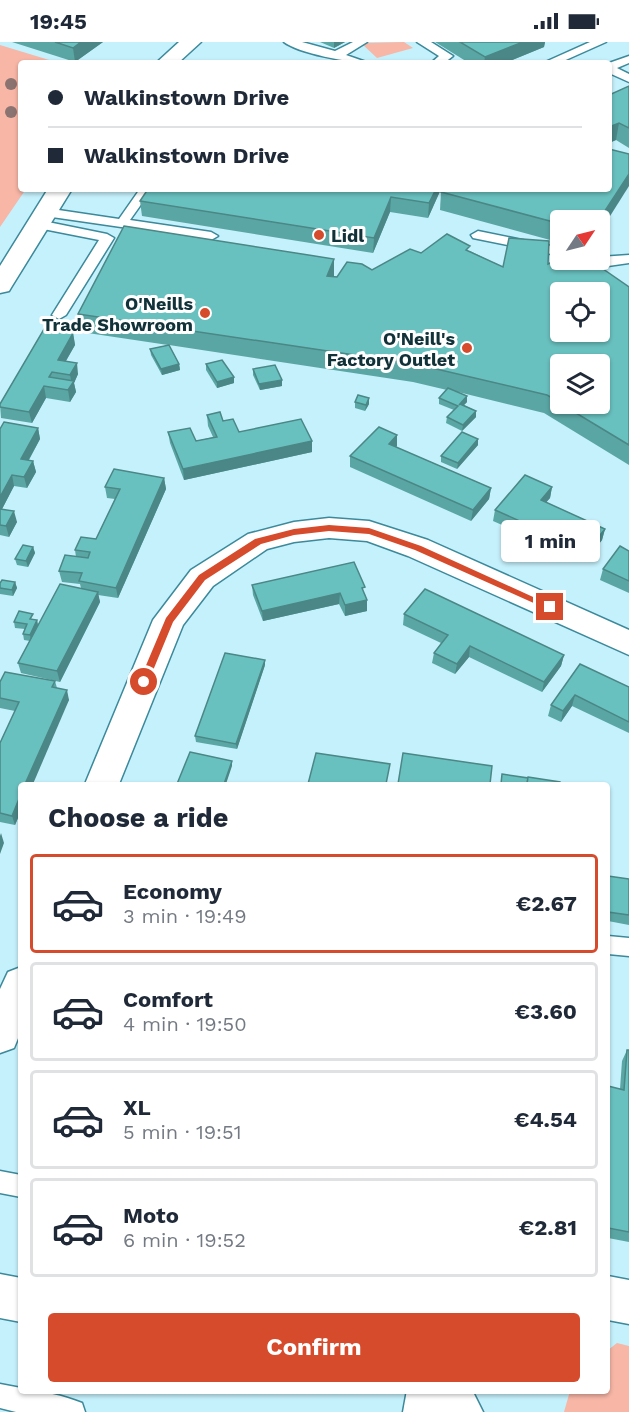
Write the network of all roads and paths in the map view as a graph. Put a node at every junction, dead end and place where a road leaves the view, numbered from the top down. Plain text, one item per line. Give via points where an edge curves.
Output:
1 (191, 42) edge
2 (290, 42) edge
3 (361, 42) edge
4 (423, 42) edge
5 (600, 42) edge
6 (335, 56) junction
7 (629, 59) edge
8 (170, 60) edge
9 (351, 60) edge
10 (441, 60) edge
11 (556, 60) edge
12 (612, 67) edge
13 (612, 70) edge
14 (629, 79) edge
15 (58, 192) edge
16 (144, 192) edge
17 (41, 218) junction
18 (122, 224) junction
19 (478, 235) dead end
20 (212, 236) dead end
21 (550, 250) edge
22 (629, 258) edge
23 (610, 262) edge
24 (0, 286) edge
25 (59, 315) dead end
26 (629, 643) edge
27 (103, 782) edge
28 (610, 945) edge
29 (629, 948) edge
30 (18, 991) edge
31 (0, 1035) edge
32 (0, 1182) edge
33 (18, 1185) edge
34 (0, 1296) edge
35 (610, 1298) edge
36 (18, 1299) edge
37 (629, 1302) edge
38 (429, 1394) edge
39 (447, 1394) edge
40 (0, 1396) edge
41 (73, 1412) edge
42 (426, 1412) edge
43 (460, 1412) edge

1 - 8 street
2 - 6 lane
3 - 6 lane
4 - 10 lane via 447,56
5 - 11 lane
6 - 9 lane
7 - 12 lane
13 - 14 lane
15 - 17 street
16 - 18 lane
17 - 18 lane
17 - 24 street
17 - 25 lane via 107,238
18 - 20 lane
19 - 21 lane
22 - 23 lane
26 - 27 street via 418,548 369,531 329,528 258,541 202,578 169,620
28 - 29 lane
30 - 31 street
32 - 33 lane
34 - 36 street
35 - 37 street
38 - 42 street
39 - 43 street
40 - 41 lane

